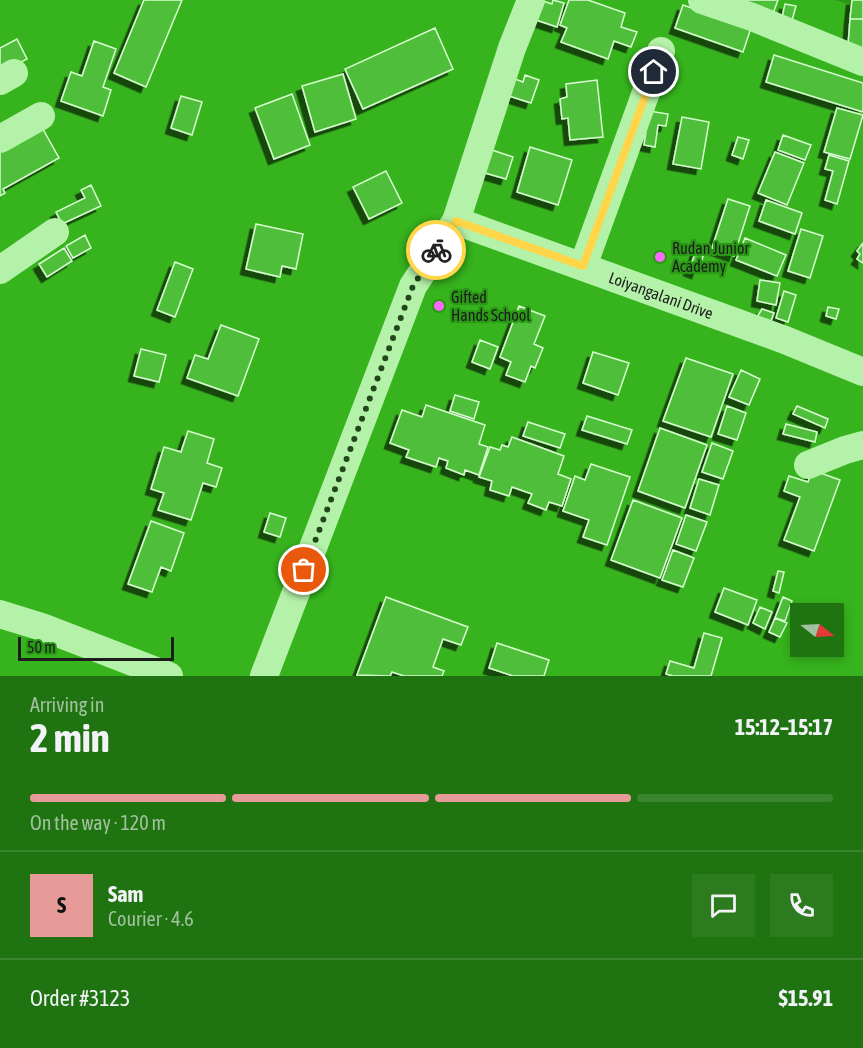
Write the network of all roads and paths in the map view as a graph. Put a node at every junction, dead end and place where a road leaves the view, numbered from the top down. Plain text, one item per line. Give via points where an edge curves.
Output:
1 (531, 0) edge
2 (702, 0) edge
3 (661, 51) dead end
4 (863, 62) edge
5 (41, 116) dead end
6 (0, 139) edge
7 (456, 221) junction
8 (55, 232) dead end
9 (583, 266) junction
10 (0, 270) edge
11 (863, 372) edge
12 (863, 446) edge
13 (808, 465) dead end
14 (0, 614) edge
15 (169, 676) edge
16 (264, 676) edge

1 - 7 street
2 - 4 street
3 - 9 street
5 - 6 street
7 - 9 street, Loiyangalani Drive
7 - 16 street via 413,286
8 - 10 street
9 - 11 street, Loiyangalani Drive
12 - 13 street
14 - 15 street

